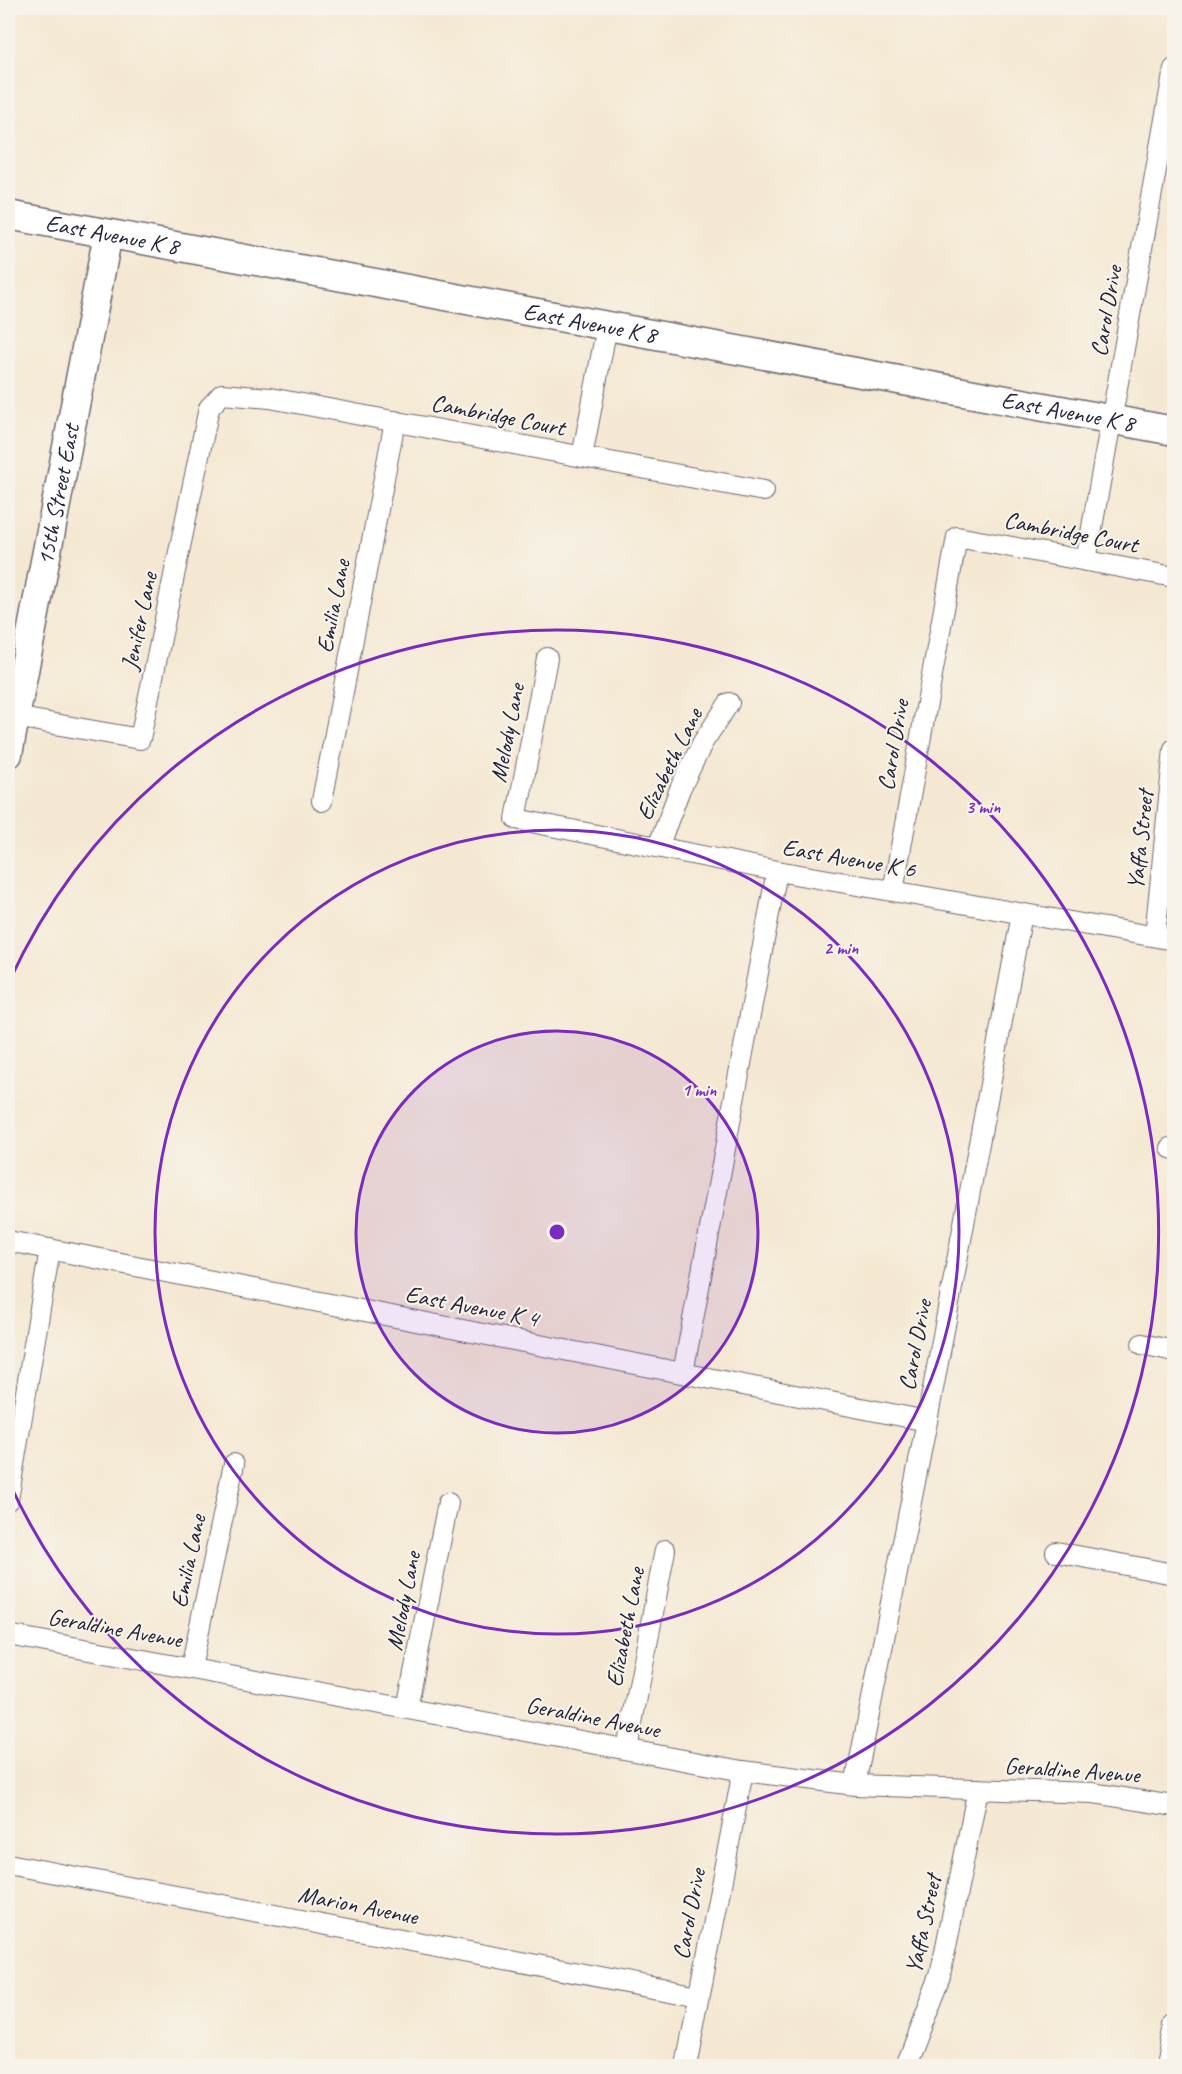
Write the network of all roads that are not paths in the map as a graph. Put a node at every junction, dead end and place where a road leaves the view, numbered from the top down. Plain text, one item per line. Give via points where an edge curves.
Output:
1 (1174, 69) edge
2 (1171, 114) edge
3 (8, 215) edge
4 (108, 234) junction
5 (607, 326) junction
6 (222, 393) joint
7 (1112, 419) junction
8 (395, 421) junction
9 (1174, 431) edge
10 (582, 457) junction
11 (764, 491) dead end
12 (957, 537) joint
13 (1086, 561) junction
14 (1174, 577) edge
15 (547, 658) dead end
16 (729, 703) dead end
17 (15, 717) junction
18 (1174, 749) edge
19 (8, 754) edge
20 (322, 801) dead end
21 (516, 819) joint
22 (658, 847) junction
23 (777, 871) junction
24 (892, 891) junction
25 (1022, 914) junction
26 (1165, 938) edge
27 (8, 1241) edge
28 (50, 1249) junction
29 (1142, 1344) dead end
30 (1174, 1351) edge
31 (683, 1373) junction
32 (927, 1421) junction
33 (234, 1464) dead end
34 (8, 1500) edge
35 (448, 1503) dead end
36 (665, 1550) dead end
37 (1056, 1552) dead end
38 (1174, 1574) edge
39 (8, 1635) edge
40 (191, 1668) junction
41 (407, 1708) junction
42 (627, 1749) junction
43 (743, 1771) junction
44 (855, 1785) junction
45 (978, 1789) junction
46 (1174, 1806) edge
47 (8, 1864) edge
48 (699, 1996) junction
49 (1174, 2025) edge
50 (686, 2067) edge
51 (905, 2067) edge
52 (1166, 2067) edge

1 - 2 street, Carol Drive
2 - 7 street, Carol Drive
3 - 4 street, East Avenue K 8
4 - 5 street, East Avenue K 8
4 - 17 street, 15th Street East
5 - 7 street, East Avenue K 8
5 - 10 street
6 - 8 street, Cambridge Court
6 - 17 street, Jenifer Lane via 208,408 140,739
7 - 9 street, East Avenue K 8
7 - 13 street, Carol Drive
8 - 10 street, Cambridge Court
8 - 20 street, Emilia Lane
10 - 11 street, Cambridge Court
12 - 13 street, Cambridge Court
12 - 24 street, Carol Drive
13 - 14 street, Cambridge Court
15 - 21 street, Melody Lane
16 - 22 street, Elizabeth Lane via 698,752
17 - 19 street, 15th Street East
18 - 26 street, Yaffa Street
21 - 22 street, East Avenue K 6
22 - 23 street, East Avenue K 6
23 - 24 street, East Avenue K 6
23 - 31 street
24 - 25 street, East Avenue K 6
25 - 26 street, East Avenue K 6
25 - 32 street, Carol Drive
27 - 28 street, East Avenue K 4
28 - 31 street, East Avenue K 4
28 - 34 street
29 - 30 street
31 - 32 street, East Avenue K 4
32 - 44 street, Carol Drive
33 - 40 street, Emilia Lane
35 - 41 street, Melody Lane
36 - 42 street, Elizabeth Lane
37 - 38 street
39 - 40 street, Geraldine Avenue
40 - 41 street, Geraldine Avenue
41 - 42 street, Geraldine Avenue
42 - 43 street, Geraldine Avenue
43 - 44 street, Geraldine Avenue
43 - 48 street, Carol Drive
44 - 45 street, Geraldine Avenue
45 - 46 street, Geraldine Avenue via 1093,1793
45 - 51 street, Yaffa Street via 940,1976
47 - 48 street, Marion Avenue
48 - 50 street, Carol Drive
49 - 52 street

